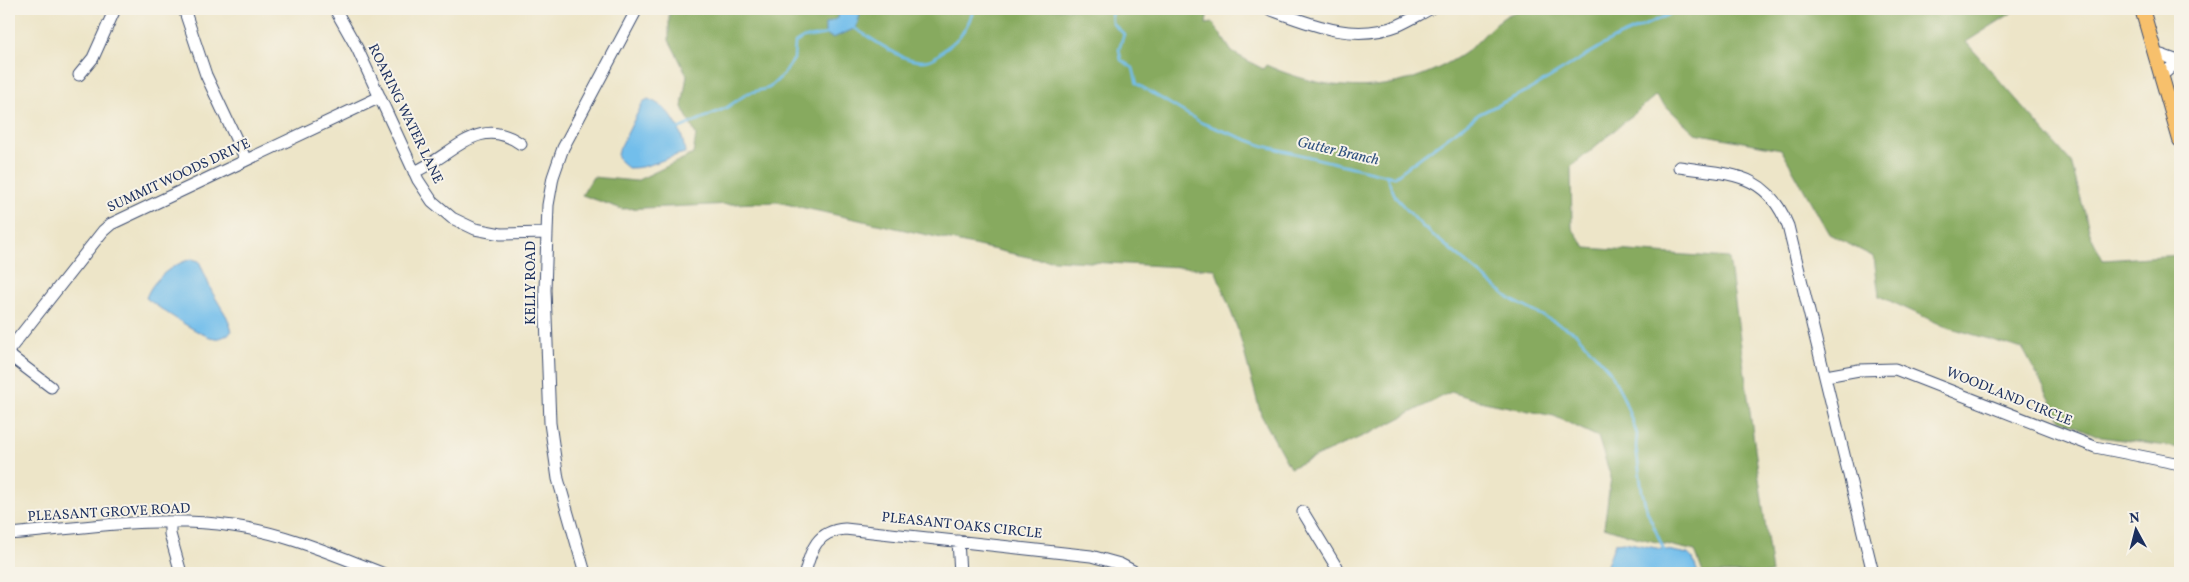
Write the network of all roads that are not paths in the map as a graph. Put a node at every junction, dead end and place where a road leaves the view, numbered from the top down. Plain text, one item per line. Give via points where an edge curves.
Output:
1 (116, 9) edge
2 (184, 9) edge
3 (335, 9) edge
4 (637, 9) edge
5 (1269, 9) edge
6 (1430, 9) edge
7 (2142, 9) edge
8 (1299, 14) edge
9 (2152, 38) junction
10 (2161, 55) junction
11 (2179, 60) edge
12 (2166, 72) junction
13 (79, 75) dead end
14 (380, 97) junction
15 (2175, 119) junction
16 (2180, 140) edge
17 (521, 144) dead end
18 (246, 160) junction
19 (1679, 167) dead end
20 (414, 172) junction
21 (547, 232) junction
22 (9, 350) edge
23 (9, 355) edge
24 (1826, 376) junction
25 (50, 387) dead end
26 (2180, 464) edge
27 (1303, 512) dead end
28 (170, 522) junction
29 (9, 534) edge
30 (958, 541) junction
31 (181, 573) edge
32 (382, 573) edge
33 (585, 573) edge
34 (806, 573) edge
35 (960, 573) edge
36 (1137, 573) edge
37 (1340, 573) edge
38 (1873, 573) edge

1 - 13 street via 93,58
2 - 18 street via 206,75
3 - 14 street, ROARING WATER LANE
4 - 21 street, KELLY ROAD via 556,164
5 - 8 street
6 - 8 street via 1398,25 1362,32 1330,31
7 - 9 main road
9 - 10 main road
9 - 15 main road
10 - 11 street
10 - 12 main road
11 - 12 street
12 - 15 main road
14 - 18 street, SUMMIT WOODS DRIVE
14 - 20 street, ROARING WATER LANE
15 - 16 main road
17 - 20 street via 499,134 480,134
18 - 22 street, SUMMIT WOODS DRIVE via 107,227
19 - 24 street via 1750,180 1775,200 1788,226
20 - 21 street, ROARING WATER LANE via 438,208 467,226 492,233
21 - 33 street, KELLY ROAD via 545,314 552,442 562,496
23 - 25 street
24 - 26 street, WOODLAND CIRCLE via 1859,370 1895,369 2094,447
24 - 38 street
27 - 37 street
28 - 29 street, PLEASANT GROVE ROAD
28 - 31 street via 170,534
28 - 32 street, PLEASANT GROVE ROAD via 247,528 307,545
30 - 34 street, PLEASANT OAKS CIRCLE via 837,530 821,537 813,546
30 - 35 street
30 - 36 street, PLEASANT OAKS CIRCLE via 1091,556 1120,564

